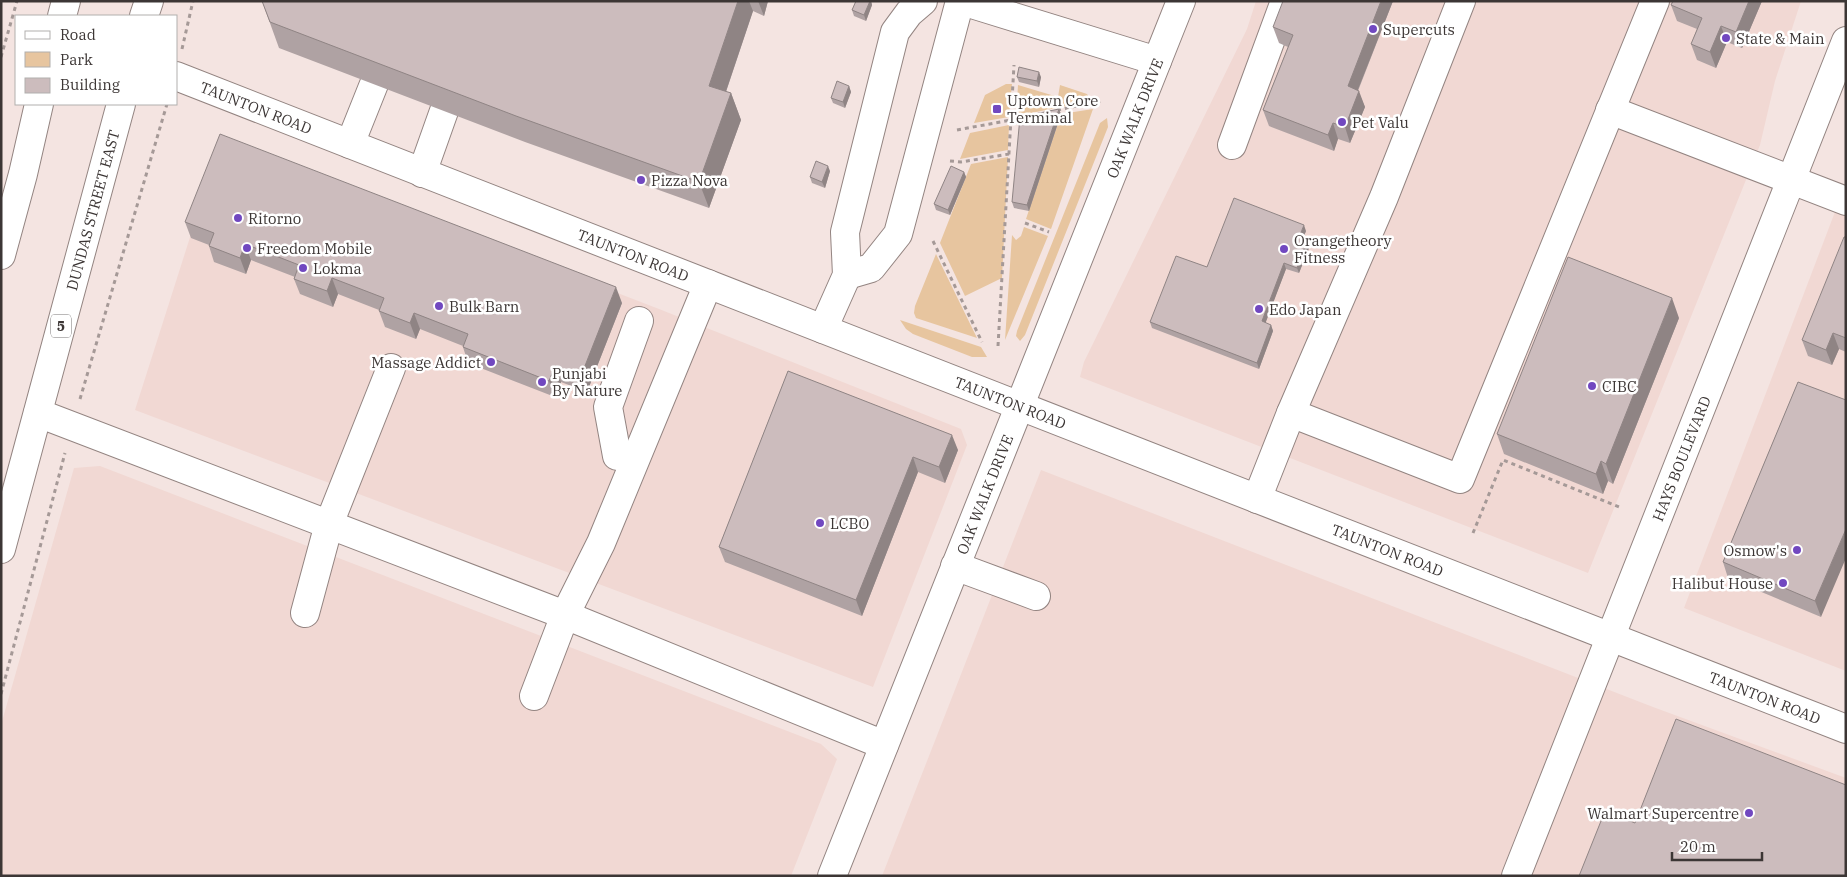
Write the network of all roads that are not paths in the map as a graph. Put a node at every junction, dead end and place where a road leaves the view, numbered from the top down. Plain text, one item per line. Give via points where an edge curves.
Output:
1 (66, 1) edge
2 (149, 1) edge
3 (924, 1) edge
4 (961, 1) edge
5 (1180, 1) edge
6 (1285, 1) edge
7 (1461, 1) edge
8 (1655, 1) edge
9 (62, 15) edge
10 (144, 15) edge
11 (1846, 41) edge
12 (1157, 60) junction
13 (178, 77) edge
14 (374, 84) edge
15 (39, 105) edge
16 (121, 105) edge
17 (1610, 110) junction
18 (444, 111) edge
19 (350, 144) junction
20 (1232, 145) dead end
21 (422, 173) junction
22 (1791, 179) junction
23 (1846, 201) edge
24 (1, 255) edge
25 (847, 275) junction
26 (708, 284) junction
27 (639, 321) dead end
28 (823, 329) junction
29 (391, 368) dead end
30 (1018, 405) junction
31 (1291, 412) junction
32 (38, 413) junction
33 (617, 456) dead end
34 (1257, 499) junction
35 (329, 524) junction
36 (1, 549) edge
37 (955, 566) junction
38 (1036, 596) dead end
39 (305, 613) dead end
40 (565, 615) junction
41 (1610, 637) junction
42 (534, 696) dead end
43 (1846, 729) edge
44 (884, 745) junction
45 (832, 876) edge
46 (1516, 876) edge

1 - 9 street
2 - 10 street
3 - 25 street via 909,13 896,32 845,232
4 - 12 street
4 - 25 street via 898,234 871,268
5 - 12 street, OAK WALK DRIVE
6 - 20 street
7 - 31 street via 1384,196
8 - 17 street
11 - 22 street, HAYS BOULEVARD
12 - 30 street, OAK WALK DRIVE
13 - 19 street, TAUNTON ROAD
14 - 19 street
15 - 24 street
16 - 32 street, DUNDAS STREET EAST / 5
17 - 22 street
17 - 31 street via 1460,479
18 - 21 street
19 - 21 street, TAUNTON ROAD
21 - 26 street, TAUNTON ROAD
22 - 23 street
22 - 41 street, HAYS BOULEVARD
25 - 28 street
26 - 28 street, TAUNTON ROAD
26 - 40 street via 601,543
27 - 33 street via 608,407
28 - 30 street, TAUNTON ROAD
29 - 35 street
30 - 34 street, TAUNTON ROAD
30 - 37 street, OAK WALK DRIVE
31 - 34 street
32 - 35 street
32 - 36 street, DUNDAS STREET EAST / 5
34 - 41 street, TAUNTON ROAD
35 - 39 street
35 - 40 street
37 - 38 street
37 - 44 street, OAK WALK DRIVE
40 - 42 street
40 - 44 street
41 - 43 street, TAUNTON ROAD
41 - 46 street, HAYS BOULEVARD
44 - 45 street, OAK WALK DRIVE

